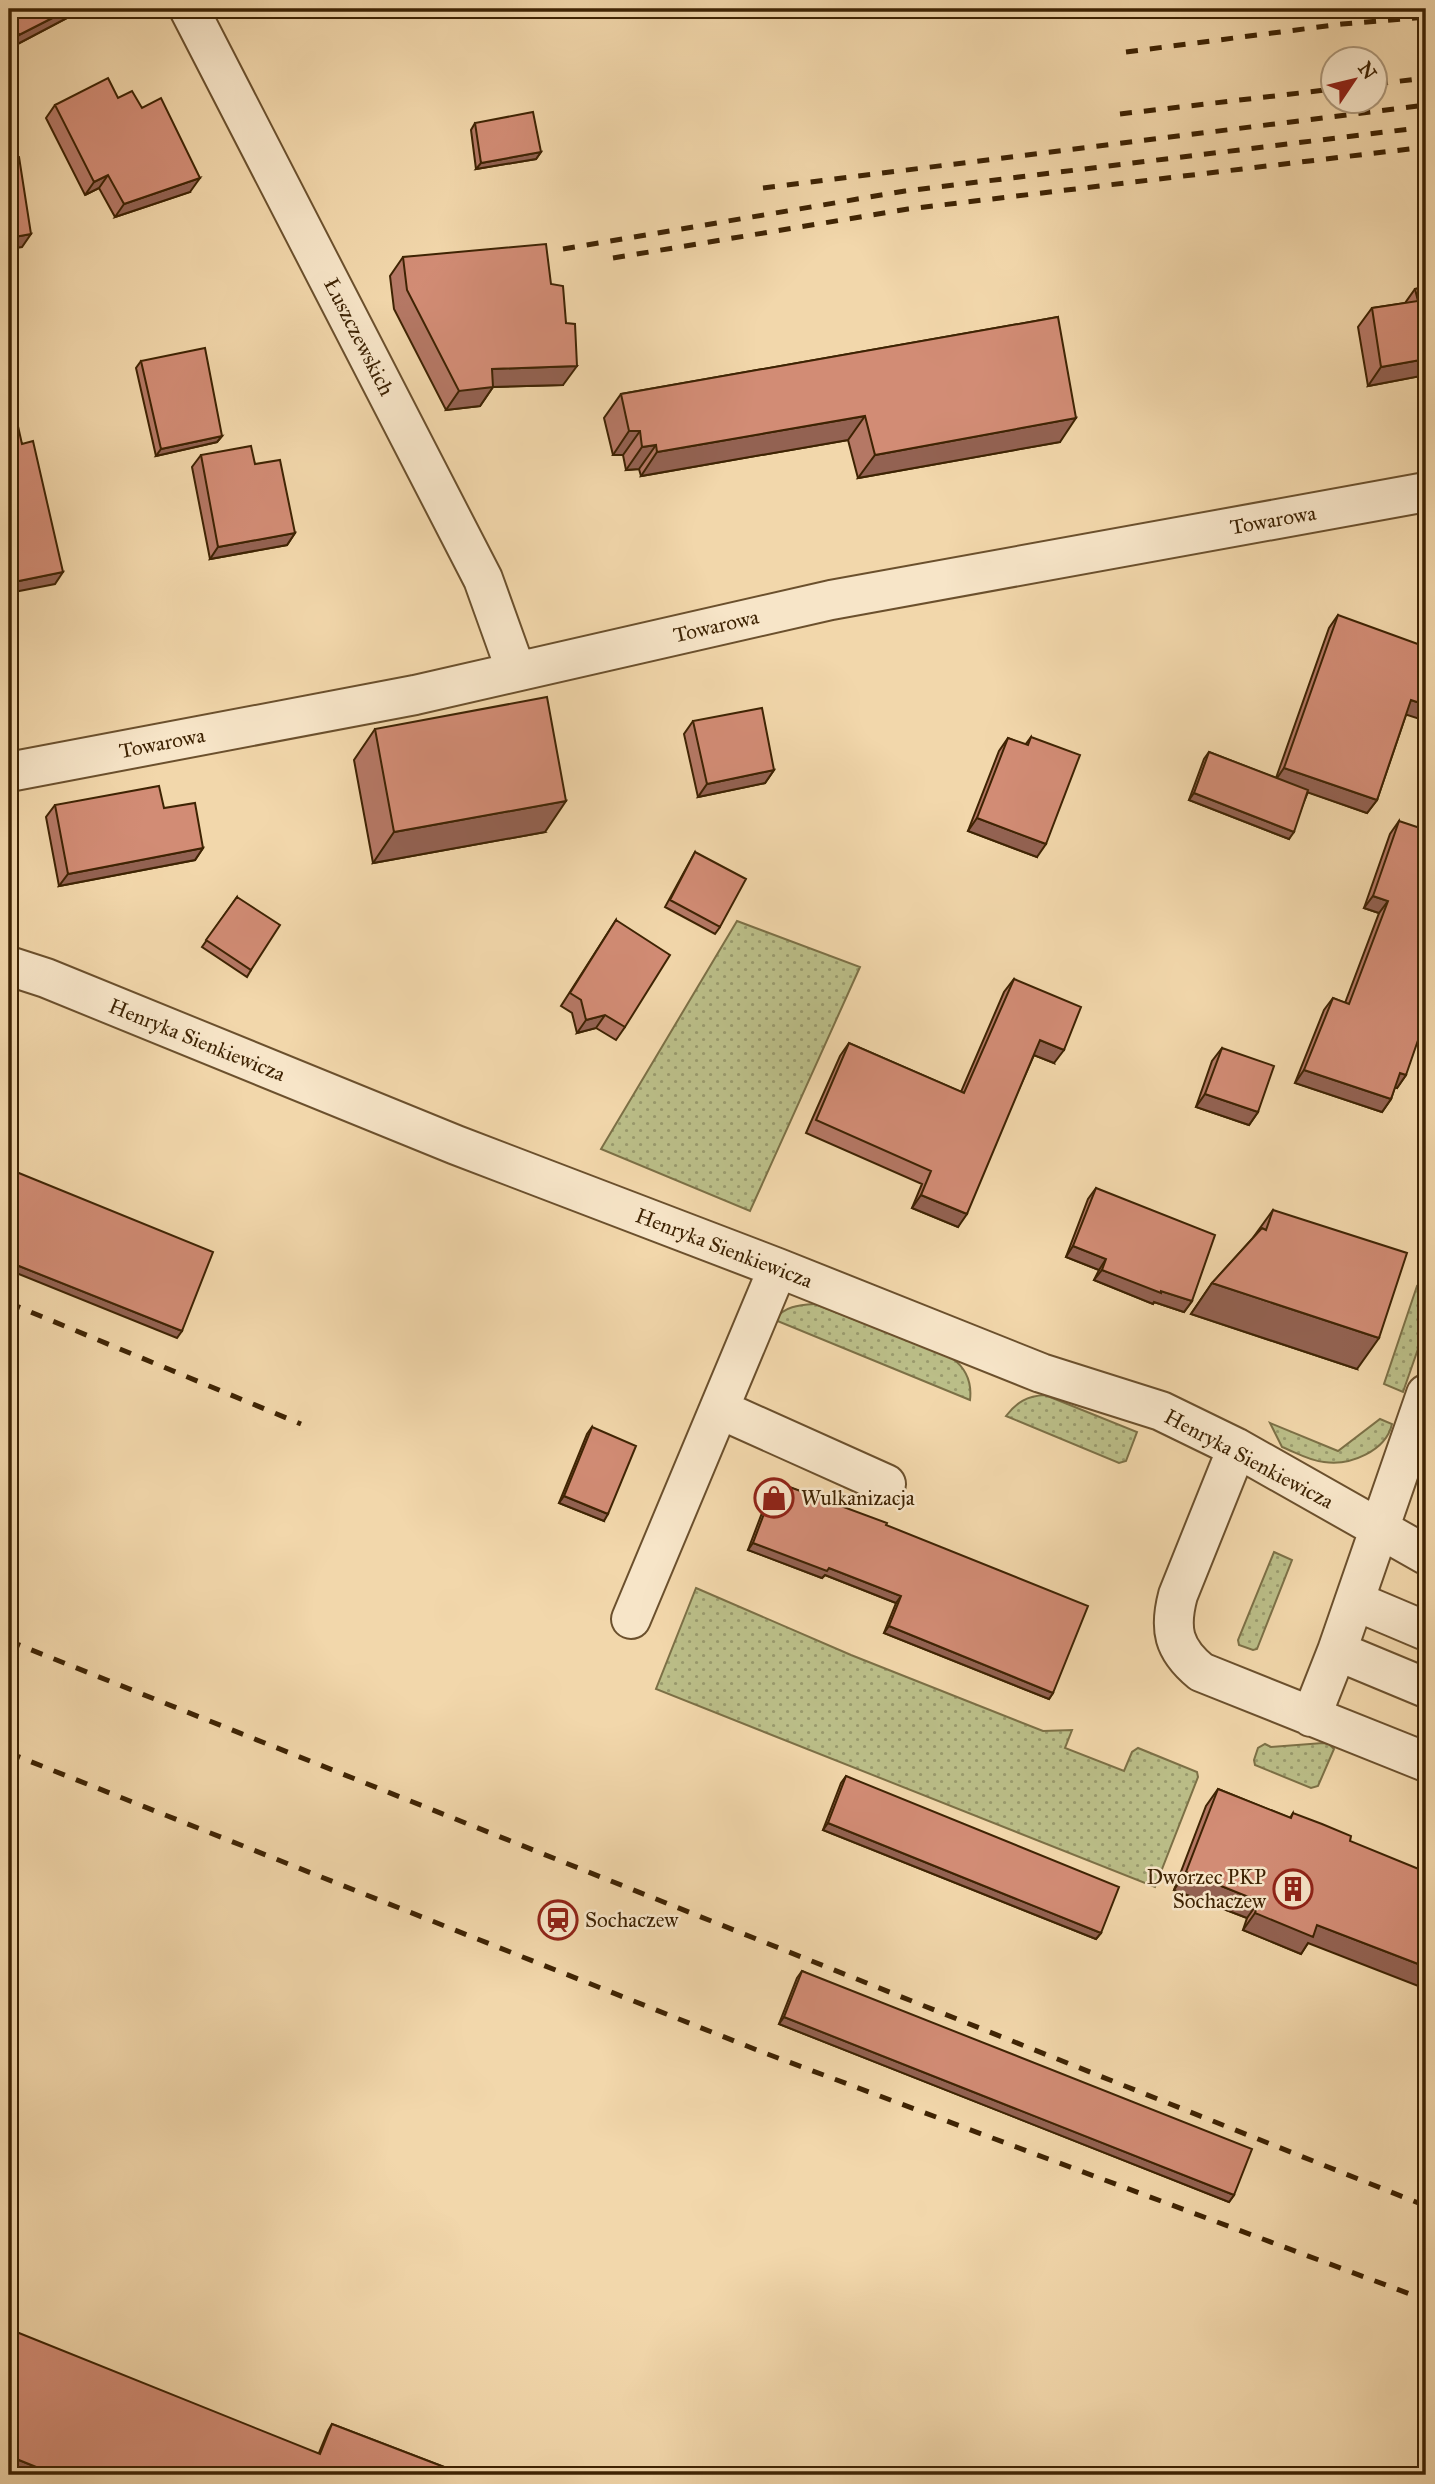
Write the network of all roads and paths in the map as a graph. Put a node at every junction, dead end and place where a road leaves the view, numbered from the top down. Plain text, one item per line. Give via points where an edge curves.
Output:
1 (189, 9) edge
2 (1426, 492) edge
3 (516, 671) junction
4 (9, 772) edge
5 (9, 967) edge
6 (778, 1268) junction
7 (1426, 1394) edge
8 (719, 1409) junction
9 (1237, 1448) junction
10 (886, 1484) dead end
11 (1379, 1530) junction
12 (1426, 1555) edge
13 (1354, 1601) junction
14 (631, 1619) dead end
15 (1426, 1631) edge
16 (1337, 1651) junction
17 (1426, 1688) edge
18 (1311, 1717) junction
19 (1426, 1762) edge

1 - 3 street, Łuszczewskich via 483,579
2 - 3 street, Towarowa via 831,600
3 - 4 street, Towarowa via 415,695
5 - 6 street, Henryka Sienkiewicza via 46,978 456,1146
6 - 8 street
6 - 9 street, Henryka Sienkiewicza via 1041,1373 1161,1411
7 - 11 street
8 - 10 street
8 - 14 street
9 - 11 street, Henryka Sienkiewicza
9 - 18 street via 1178,1595 1173,1630 1186,1659 1201,1672
11 - 12 street, Henryka Sienkiewicza
11 - 13 street
13 - 15 street
13 - 16 street
16 - 17 street
16 - 18 street
18 - 19 street

